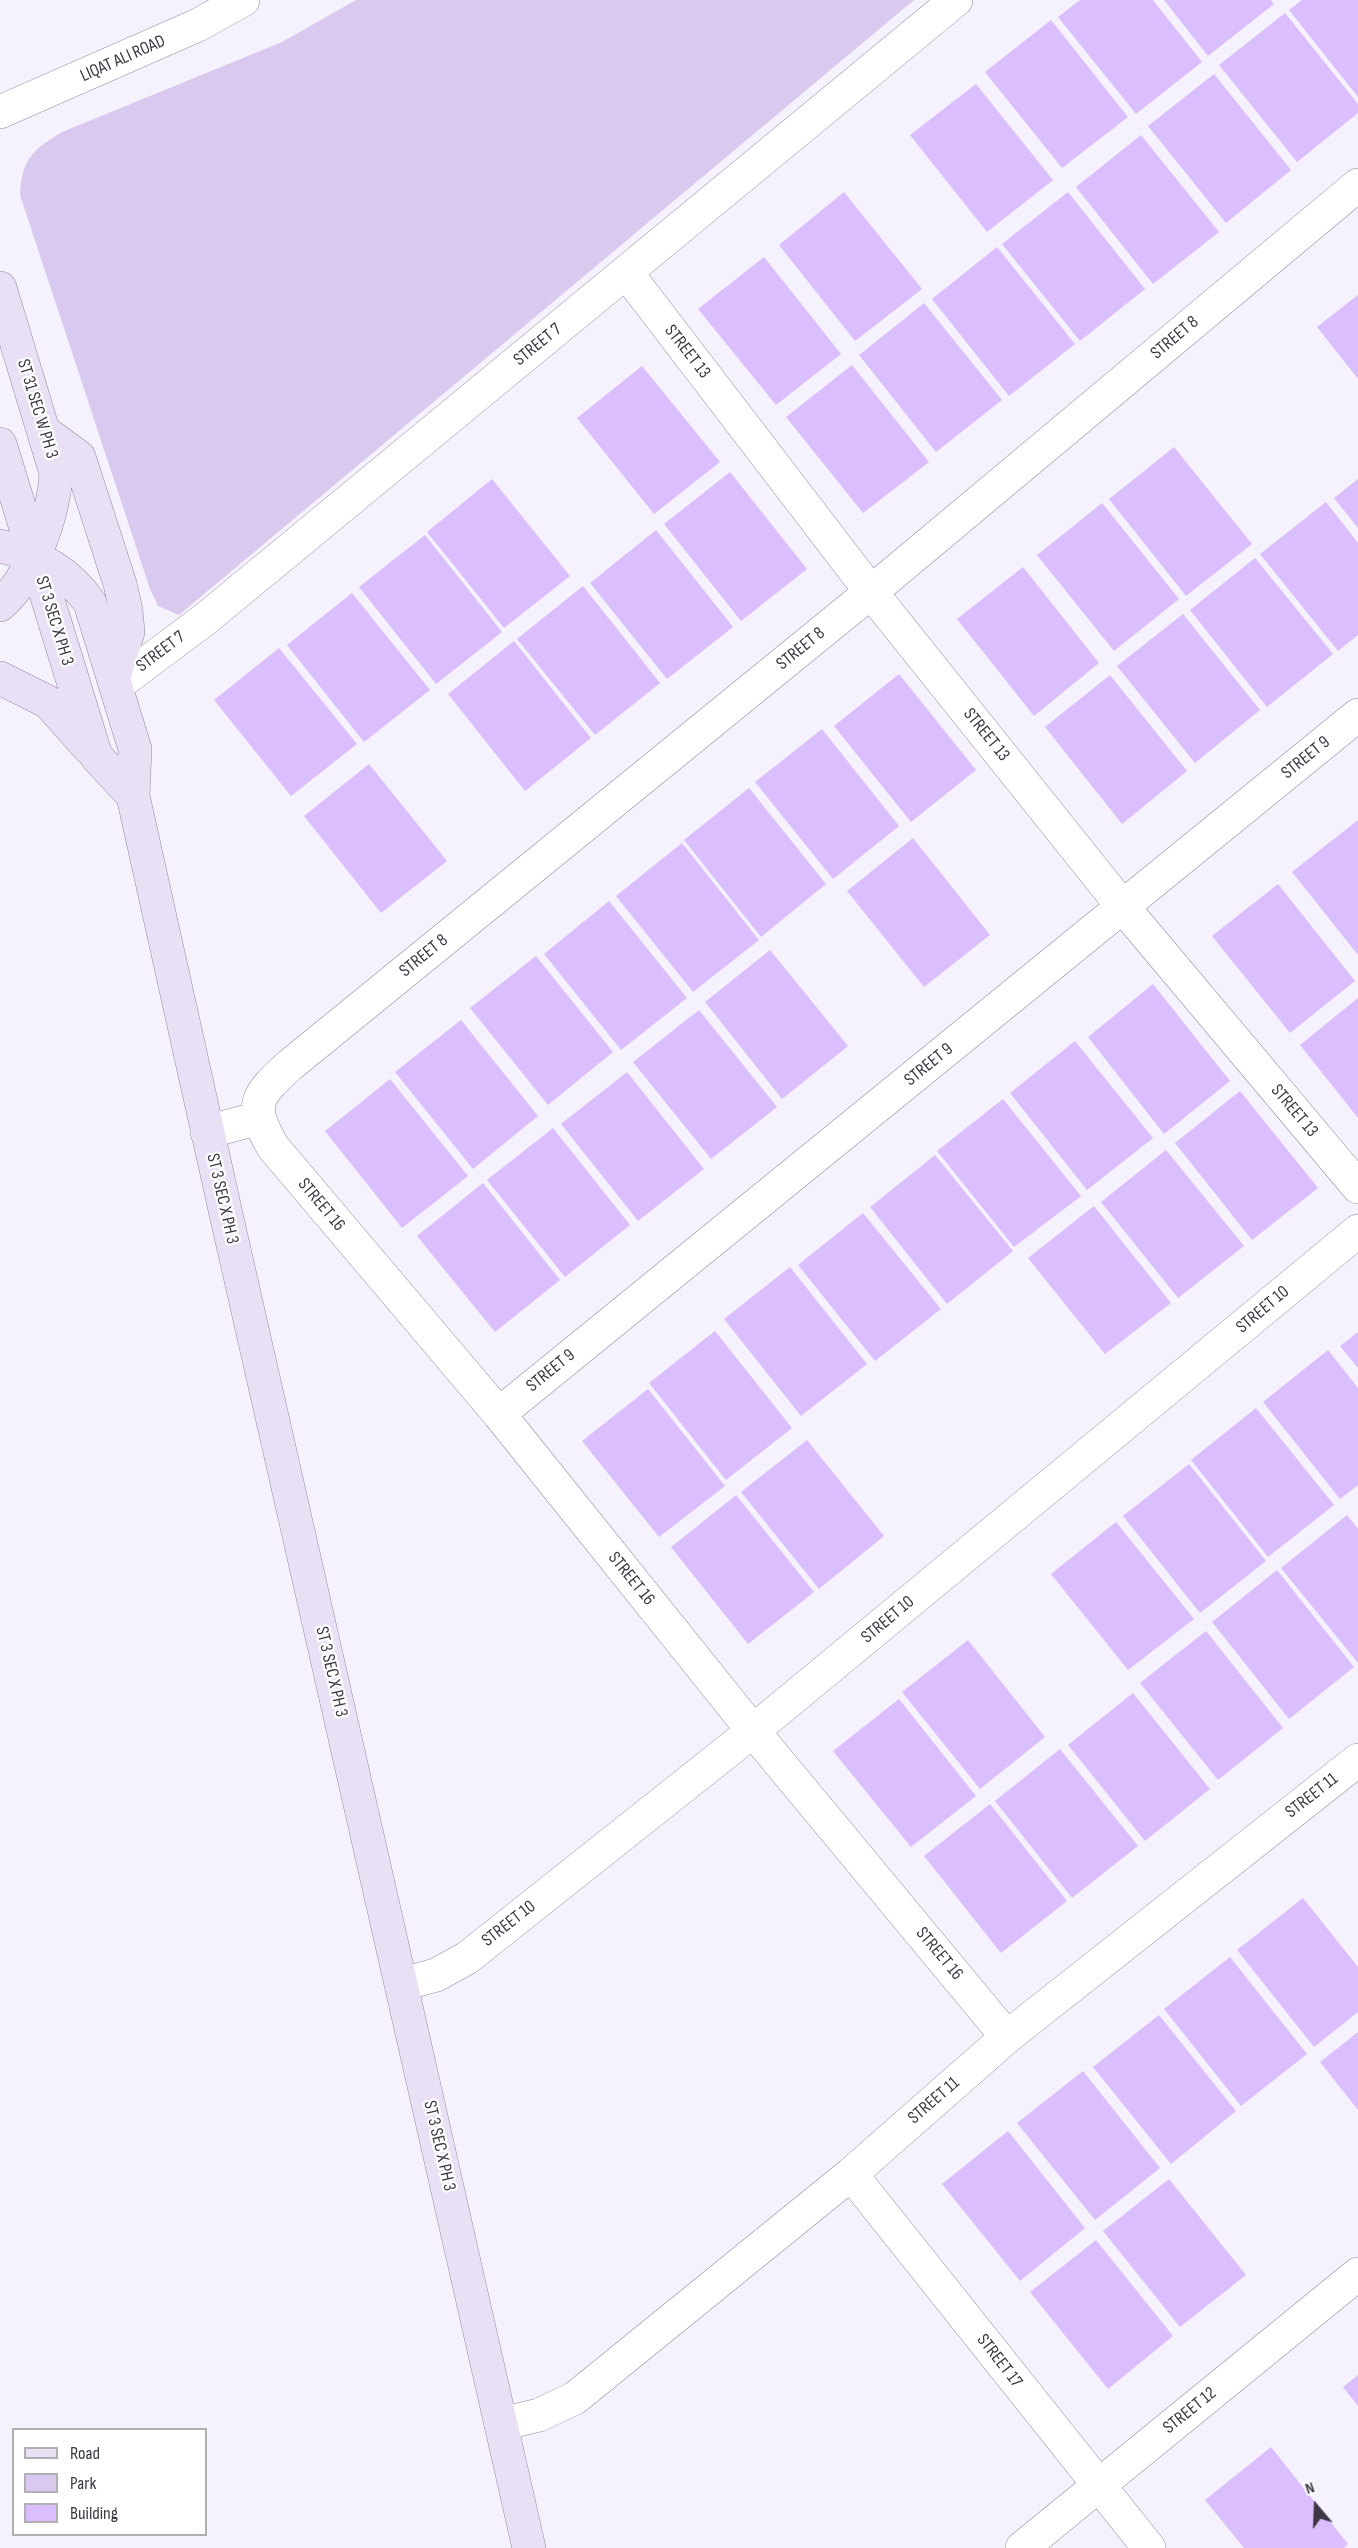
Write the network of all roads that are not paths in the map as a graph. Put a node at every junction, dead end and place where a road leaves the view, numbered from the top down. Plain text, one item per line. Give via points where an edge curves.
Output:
1 (243, 0) edge
2 (956, 0) edge
3 (0, 112) edge
4 (1358, 185) edge
5 (626, 272) junction
6 (0, 288) edge
7 (45, 432) junction
8 (0, 444) edge
9 (0, 546) edge
10 (34, 557) junction
11 (871, 592) junction
12 (0, 605) edge
13 (0, 678) edge
14 (115, 680) junction
15 (1358, 715) edge
16 (96, 756) junction
17 (133, 796) junction
18 (1123, 907) junction
19 (259, 1118) junction
20 (207, 1132) junction
21 (1358, 1187) edge
22 (1358, 1231) edge
23 (499, 1413) junction
24 (753, 1731) junction
25 (1358, 1760) edge
26 (403, 1983) junction
27 (1007, 2037) junction
28 (851, 2174) junction
29 (1358, 2274) edge
30 (501, 2424) junction
31 (1097, 2485) junction
32 (529, 2548) edge
33 (1022, 2548) edge
34 (1149, 2548) edge

1 - 3 street, LIQAT ALI ROAD via 188,30
2 - 5 street, STREET 7
4 - 11 street, STREET 8
5 - 11 street, STREET 13
5 - 14 street, STREET 7 via 204,620
6 - 7 main road, ST 31 SEC W PH 3
7 - 10 main road, ST 31 SEC W PH 3 via 55,464 55,484
7 - 14 main road via 79,457 120,584 128,632
8 - 10 main road
9 - 10 main road
10 - 12 main road, ST 31 SEC W PH 3
10 - 14 main road, ST 3 SEC X PH 3 via 78,586 90,603
10 - 16 main road, ST 3 SEC X PH 3
11 - 18 street, STREET 13
11 - 19 street, STREET 8 via 290,1065 261,1092
13 - 16 main road via 48,702
14 - 17 main road, ST 3 SEC X PH 3 via 135,748
15 - 18 street, STREET 9
16 - 17 main road, ST 3 SEC X PH 3
17 - 20 main road, ST 3 SEC X PH 3
18 - 21 street, STREET 13
18 - 23 street, STREET 9
19 - 20 street
19 - 23 street, STREET 16 via 279,1154
20 - 26 main road, ST 3 SEC X PH 3
22 - 24 street, STREET 10
23 - 24 street, STREET 16
24 - 26 street, STREET 10 via 467,1958 436,1975
24 - 27 street, STREET 16
25 - 27 street, STREET 11
26 - 30 main road, ST 3 SEC X PH 3
27 - 28 street, STREET 11
28 - 30 street, STREET 11 via 575,2398 539,2415
28 - 31 street, STREET 17
29 - 31 street, STREET 12
30 - 32 main road, ST 3 SEC X PH 3
31 - 33 street, STREET 12
31 - 34 street, STREET 17

